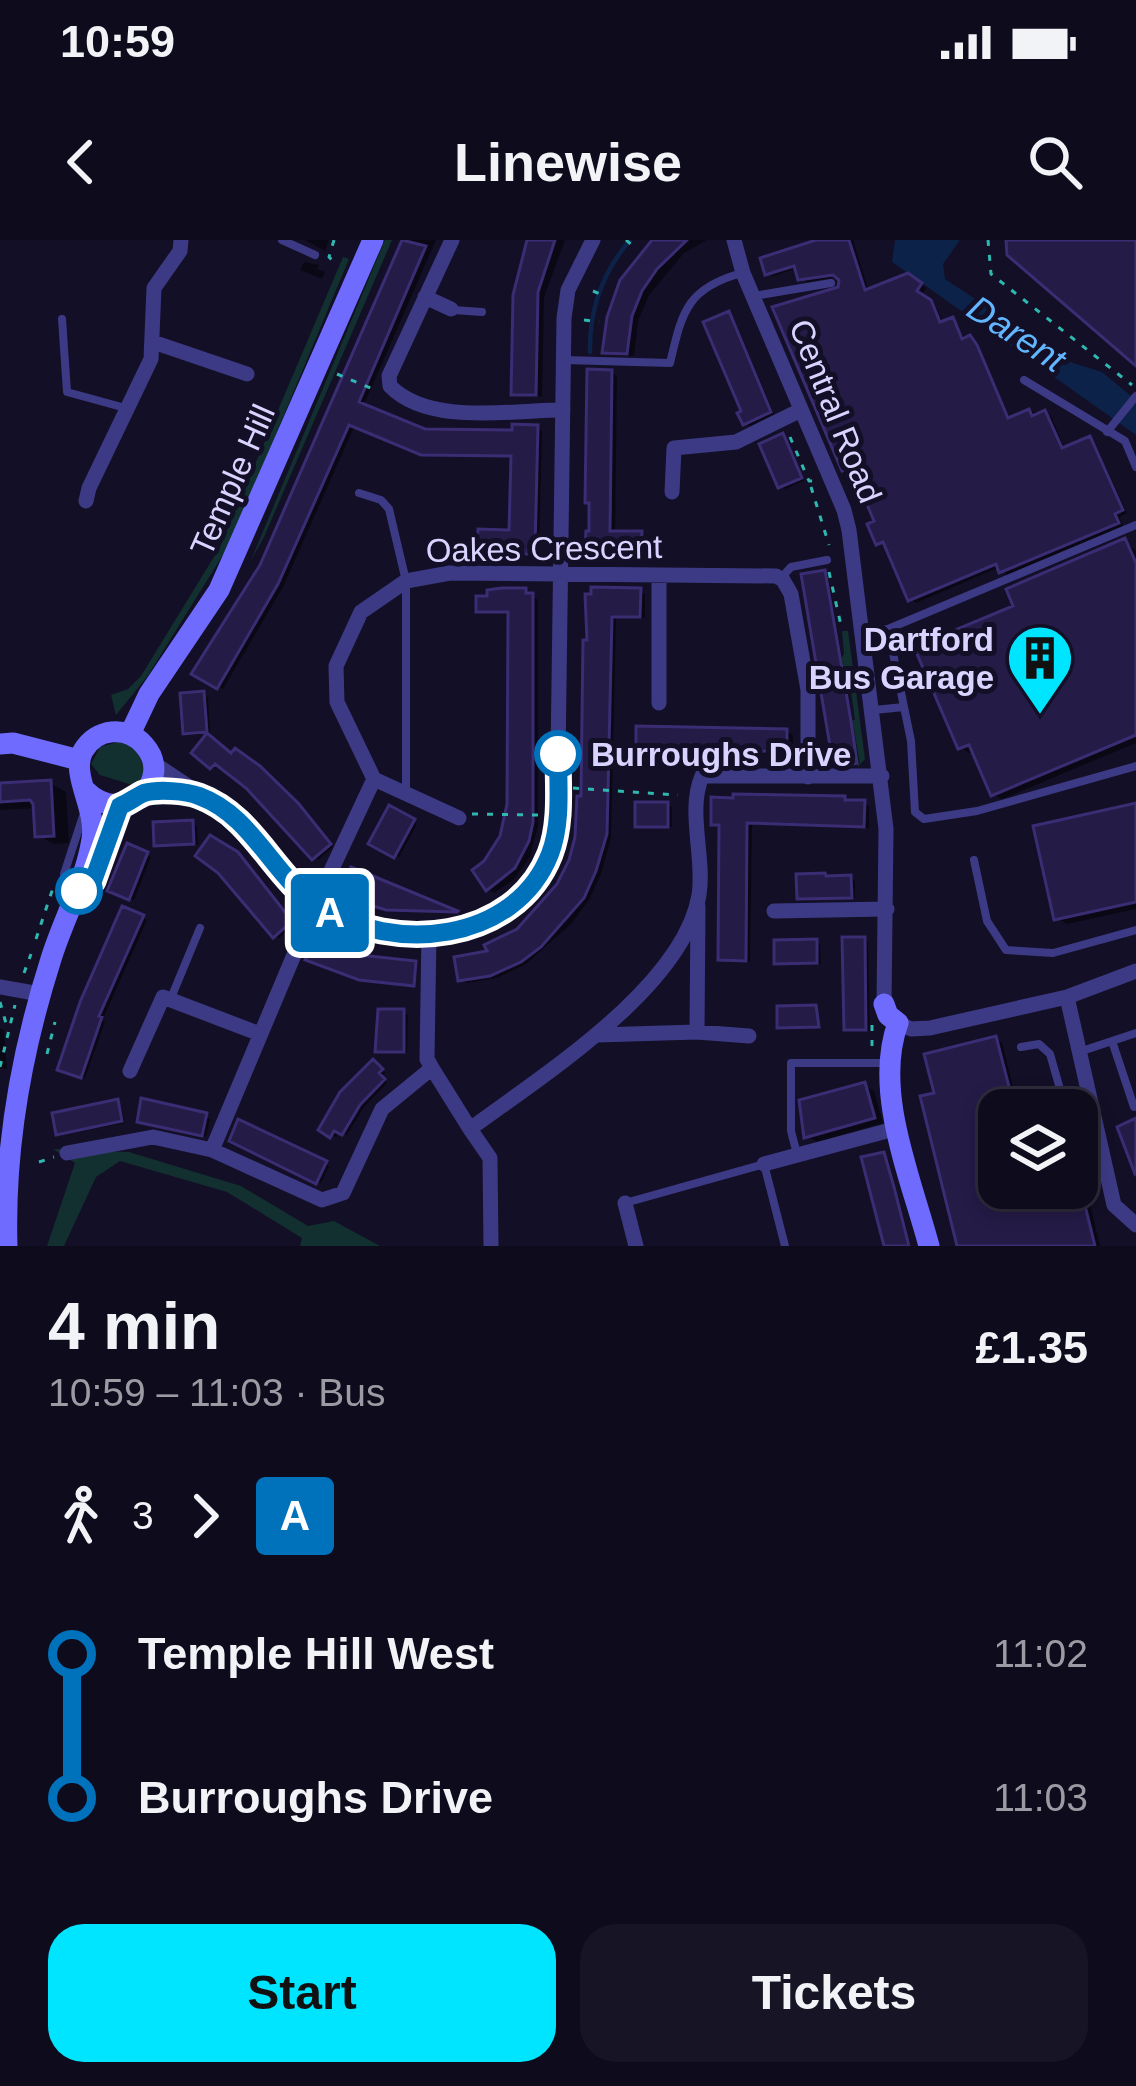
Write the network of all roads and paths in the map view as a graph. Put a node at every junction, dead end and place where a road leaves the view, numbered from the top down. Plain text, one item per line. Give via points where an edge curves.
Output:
1 (181, 240) edge
2 (282, 240) edge
3 (334, 240) edge
4 (373, 240) edge
5 (452, 240) edge
6 (592, 240) edge
7 (626, 240) edge
8 (734, 240) edge
9 (988, 240) edge
10 (635, 248) dead end
11 (315, 255) dead end
12 (337, 265) dead end
13 (743, 273) junction
14 (831, 283) dead end
15 (593, 291) dead end
16 (605, 296) dead end
17 (753, 296) junction
18 (424, 298) junction
19 (451, 309) joint
20 (482, 311) dead end
21 (62, 319) dead end
22 (584, 320) dead end
23 (598, 322) dead end
24 (153, 342) junction
25 (563, 360) junction
26 (247, 374) dead end
27 (336, 374) dead end
28 (1024, 380) dead end
29 (374, 389) dead end
30 (1136, 392) edge
31 (130, 409) junction
32 (563, 410) junction
33 (801, 410) junction
34 (1106, 432) junction
35 (790, 435) dead end
36 (1136, 467) edge
37 (815, 481) dead end
38 (672, 492) dead end
39 (359, 493) dead end
40 (86, 501) dead end
41 (1136, 525) edge
42 (827, 560) dead end
43 (560, 572) junction
44 (659, 575) junction
45 (781, 578) junction
46 (406, 581) junction
47 (888, 629) junction
48 (864, 635) junction
49 (659, 703) dead end
50 (904, 707) junction
51 (874, 710) junction
52 (130, 734) junction
53 (0, 744) edge
54 (80, 760) junction
55 (152, 762) junction
56 (1136, 766) edge
57 (882, 776) junction
58 (808, 777) junction
59 (374, 779) junction
60 (580, 788) dead end
61 (143, 794) junction
62 (406, 794) junction
63 (199, 795) junction
64 (698, 795) junction
65 (89, 799) junction
66 (120, 806) junction
67 (479, 812) dead end
68 (534, 814) dead end
69 (459, 818) dead end
70 (974, 860) dead end
71 (56, 879) dead end
72 (72, 896) junction
73 (699, 897) junction
74 (315, 905) junction
75 (887, 909) junction
76 (773, 911) dead end
77 (200, 928) dead end
78 (1136, 930) edge
79 (429, 934) junction
80 (1136, 971) edge
81 (0, 987) edge
82 (40, 993) junction
83 (1067, 997) junction
84 (170, 999) junction
85 (0, 1002) edge
86 (15, 1004) dead end
87 (891, 1013) junction
88 (7, 1029) junction
89 (697, 1032) junction
90 (1136, 1033) edge
91 (260, 1034) junction
92 (597, 1035) junction
93 (749, 1036) dead end
94 (1112, 1041) junction
95 (1021, 1047) dead end
96 (1082, 1051) junction
97 (47, 1055) dead end
98 (887, 1064) junction
99 (0, 1067) edge
100 (432, 1068) junction
101 (130, 1071) dead end
102 (1060, 1089) edge
103 (1134, 1107) edge
104 (898, 1128) junction
105 (470, 1129) junction
106 (1099, 1133) joint
107 (212, 1150) junction
108 (67, 1153) dead end
109 (797, 1154) junction
110 (764, 1163) junction
111 (625, 1202) joint
112 (3, 1206) edge
113 (1136, 1225) edge
114 (7, 1246) edge
115 (491, 1246) edge
116 (636, 1246) edge
117 (785, 1246) edge
118 (929, 1246) edge

1 - 24 street via 154,288
2 - 11 lane
3 - 12 path via 329,260
4 - 52 street, Temple Hill via 219,590
5 - 18 street
6 - 25 street via 568,290
7 - 10 path
8 - 13 street, Central Road
9 - 30 path via 991,274
13 - 17 street, Central Road
13 - 25 lane via 694,298 670,362
14 - 17 lane
15 - 16 path
17 - 33 street, Central Road
18 - 19 street
18 - 32 street via 389,376 397,393 441,411
19 - 20 lane
21 - 31 lane via 68,392
22 - 23 path
24 - 26 street
24 - 31 street
25 - 32 street
27 - 29 path
28 - 34 lane
30 - 34 lane
31 - 40 street
32 - 43 street
33 - 38 street via 736,442 674,448
33 - 48 street, Central Road via 844,510
34 - 36 lane via 1125,441
35 - 37 path
39 - 46 lane via 389,509
41 - 47 lane
42 - 45 lane
43 - 44 street, Oakes Crescent
43 - 46 street, Oakes Crescent
43 - 79 street via 551,852 511,908
44 - 45 street, Oakes Crescent
44 - 49 street
45 - 58 street via 808,690
46 - 59 street, Oakes Crescent via 362,612 336,666 337,702
46 - 62 lane
47 - 48 lane
47 - 50 lane
48 - 51 street, Central Road
50 - 51 lane
50 - 56 lane via 915,812 924,819
51 - 57 street, Central Road
52 - 54 street via 100,735
52 - 55 street
53 - 54 street
54 - 65 street
55 - 61 street
55 - 63 street
57 - 58 street
57 - 75 street, Central Road
58 - 64 street via 702,776
59 - 62 street
59 - 74 street
60 - 64 path
61 - 63 street
61 - 66 street
62 - 69 street
63 - 74 street via 240,821
64 - 73 street
65 - 66 street
65 - 72 street via 92,841
66 - 72 street via 93,881
67 - 68 path
70 - 78 lane via 987,921 1006,950 1053,953
71 - 82 path
72 - 82 street
73 - 89 street
73 - 92 street via 678,947
74 - 79 street via 374,929
74 - 91 street
75 - 76 street
75 - 87 street, Central Road
77 - 84 lane
79 - 100 street
80 - 83 street
81 - 82 street
82 - 97 path
82 - 112 street
83 - 87 street via 930,1028 911,1029
83 - 96 street
84 - 91 street
84 - 101 street via 163,997
85 - 88 path
86 - 88 path
87 - 98 street, Central Road
88 - 99 path
89 - 92 street
89 - 93 street
90 - 94 lane
91 - 107 street
92 - 105 street
94 - 96 lane
94 - 103 lane
95 - 102 lane via 1039,1044 1050,1054
96 - 106 street
98 - 104 street, Central Road
98 - 109 lane via 791,1063
100 - 105 street
100 - 107 street via 382,1109 343,1193 322,1200
104 - 109 street
104 - 118 street, Central Road
105 - 115 street via 490,1159
106 - 113 street via 1114,1205
107 - 108 street via 153,1137
109 - 110 street
110 - 111 lane
110 - 117 lane
111 - 116 street
112 - 114 street

